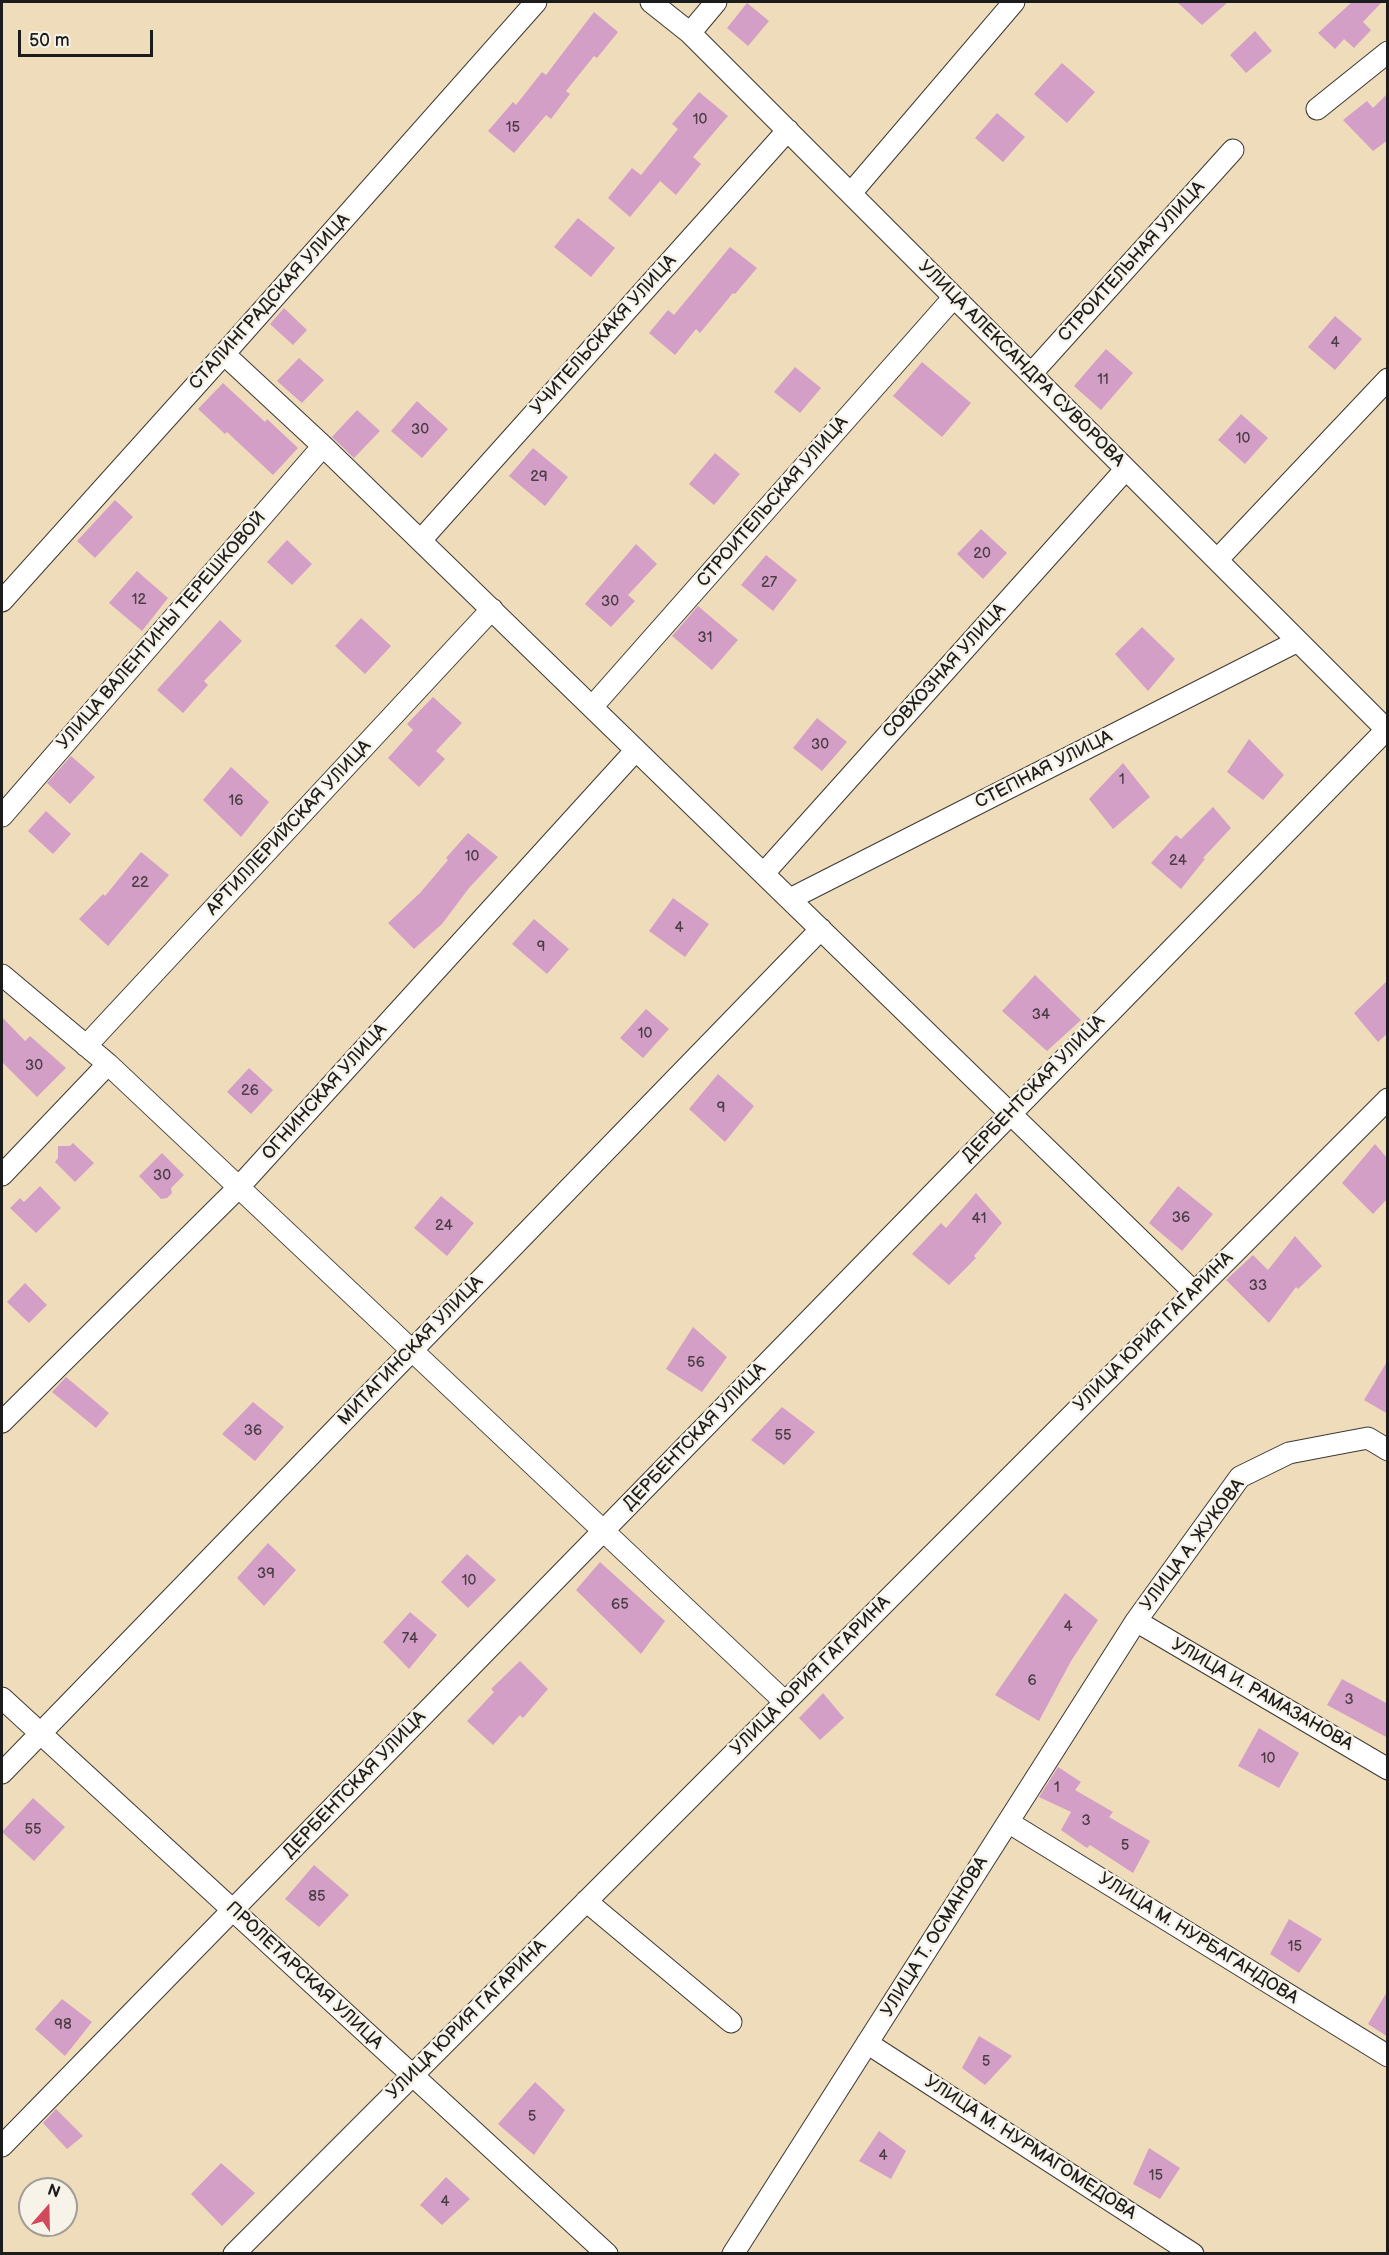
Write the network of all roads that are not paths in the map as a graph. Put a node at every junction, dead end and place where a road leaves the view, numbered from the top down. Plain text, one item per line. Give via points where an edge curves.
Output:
1 (536, 2) edge
2 (651, 2) edge
3 (716, 2) edge
4 (1014, 2) edge
5 (690, 33) junction
6 (1388, 52) edge
7 (1317, 109) dead end
8 (788, 130) junction
9 (1233, 150) dead end
10 (850, 193) junction
11 (954, 297) junction
12 (224, 354) junction
13 (1031, 374) junction
14 (1388, 378) edge
15 (323, 446) junction
16 (1126, 469) junction
17 (421, 540) junction
18 (1217, 561) junction
19 (2, 602) edge
20 (492, 609) junction
21 (1298, 641) junction
22 (592, 707) junction
23 (1387, 730) edge
24 (636, 750) junction
25 (2, 816) edge
26 (764, 873) junction
27 (790, 899) junction
28 (821, 929) junction
29 (2, 975) edge
30 (86, 1047) junction
31 (108, 1064) junction
32 (1388, 1099) edge
33 (1011, 1114) junction
34 (2, 1175) edge
35 (238, 1188) junction
36 (1194, 1292) junction
37 (411, 1351) junction
38 (2, 1422) edge
39 (1388, 1450) edge
40 (603, 1531) junction
41 (1136, 1621) junction
42 (2, 1698) edge
43 (785, 1702) junction
44 (40, 1733) junction
45 (1388, 1769) edge
46 (2, 1773) edge
47 (1008, 1822) junction
48 (586, 1901) junction
49 (232, 1910) junction
50 (731, 2022) dead end
51 (867, 2043) junction
52 (1388, 2056) edge
53 (412, 2075) junction
54 (2, 2146) edge
55 (236, 2253) edge
56 (607, 2253) edge
57 (733, 2253) edge
58 (1193, 2253) edge

1 - 12 street, СТАЛИНГРАДСКАЯ УЛИЦА
2 - 5 street, УЛИЦА АЛЕКСАНДРА СУВОРОВА
3 - 5 street
4 - 10 street
5 - 8 street, УЛИЦА АЛЕКСАНДРА СУВОРОВА
6 - 7 street
8 - 10 street, УЛИЦА АЛЕКСАНДРА СУВОРОВА
8 - 17 street, УЧИТЕЛЬСКАКЯ УЛИЦА
9 - 13 street, СТРОИТЕЛЬНАЯ УЛИЦА
10 - 11 street, УЛИЦА АЛЕКСАНДРА СУВОРОВА
11 - 13 street, УЛИЦА АЛЕКСАНДРА СУВОРОВА
11 - 22 street, СТРОИТЕЛЬСКАЯ УЛИЦА
12 - 15 street
12 - 19 street, СТАЛИНГРАДСКАЯ УЛИЦА
13 - 16 street, УЛИЦА АЛЕКСАНДРА СУВОРОВА
14 - 18 street
15 - 17 street
15 - 25 street, УЛИЦА ВАЛЕНТИНЫ ТЕРЕШКОВОЙ
16 - 18 street, УЛИЦА АЛЕКСАНДРА СУВОРОВА
16 - 26 street, СОВХОЗНАЯ УЛИЦА
17 - 20 street
18 - 21 street, УЛИЦА АЛЕКСАНДРА СУВОРОВА
20 - 22 street
20 - 30 street, АРТИЛЛЕРИЙСКАЯ УЛИЦА
21 - 23 street, УЛИЦА АЛЕКСАНДРА СУВОРОВА
21 - 27 street, СТЕПНАЯ УЛИЦА
22 - 24 street
23 - 33 street, ДЕРБЕНТСКАЯ УЛИЦА
24 - 26 street
24 - 35 street, ОГНИНСКАЯ УЛИЦА
26 - 27 street
27 - 28 street
28 - 33 street
28 - 37 street, МИТАГИНСКАЯ УЛИЦА
29 - 30 street
30 - 31 street
31 - 34 street
31 - 35 street
32 - 36 street, УЛИЦА ЮРИЯ ГАГАРИНА
33 - 36 street
33 - 40 street, ДЕРБЕНТСКАЯ УЛИЦА
35 - 37 street
35 - 38 street, ОГНИНСКАЯ УЛИЦА
36 - 43 street, УЛИЦА ЮРИЯ ГАГАРИНА
37 - 40 street
37 - 44 street, МИТАГИНСКАЯ УЛИЦА
39 - 41 street, УЛИЦА А. ЖУКОВА via 1368,1438 1336,1444 1289,1453 1240,1478
40 - 43 street
40 - 49 street, ДЕРБЕНТСКАЯ УЛИЦА
41 - 45 street, УЛИЦА И. РАМАЗАНОВА
41 - 47 street, УЛИЦА Т. ОСМАНОВА
42 - 44 street, ПРОЛЕТАРСКАЯ УЛИЦА
43 - 48 street, УЛИЦА ЮРИЯ ГАГАРИНА
44 - 46 street, МИТАГИНСКАЯ УЛИЦА
44 - 49 street, ПРОЛЕТАРСКАЯ УЛИЦА
47 - 51 street, УЛИЦА Т. ОСМАНОВА
47 - 52 street, УЛИЦА М. НУРБАГАНДОВА
48 - 50 street
48 - 53 street, УЛИЦА ЮРИЯ ГАГАРИНА
49 - 53 street, ПРОЛЕТАРСКАЯ УЛИЦА
49 - 54 street, ДЕРБЕНТСКАЯ УЛИЦА
51 - 57 street, УЛИЦА Т. ОСМАНОВА
51 - 58 street, УЛИЦА М. НУРМАГОМЕДОВА
53 - 55 street, УЛИЦА ЮРИЯ ГАГАРИНА
53 - 56 street, ПРОЛЕТАРСКАЯ УЛИЦА

